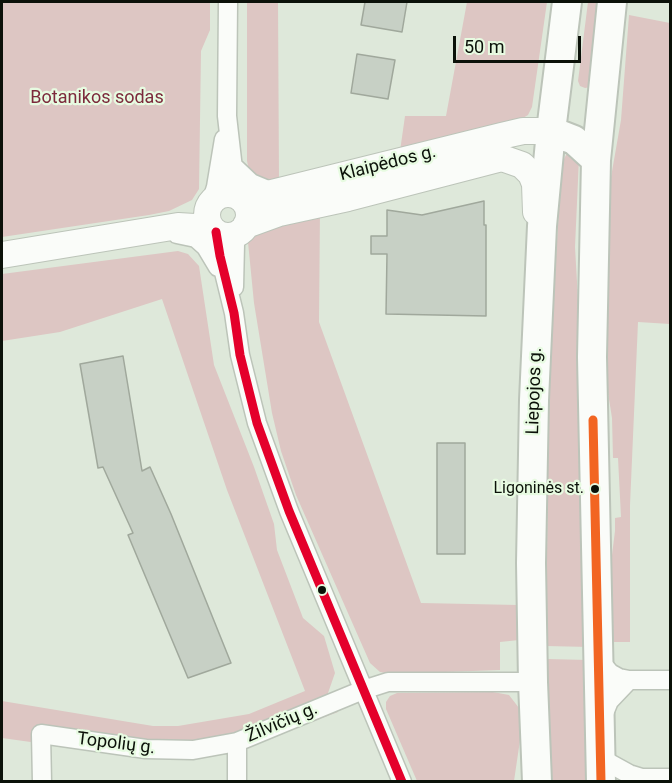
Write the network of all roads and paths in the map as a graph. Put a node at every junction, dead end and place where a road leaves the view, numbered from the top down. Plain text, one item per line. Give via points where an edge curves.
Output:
1 (228, 2) edge
2 (567, 2) edge
3 (613, 5) edge
4 (561, 52) junction
5 (557, 85) junction
6 (602, 92) junction
7 (227, 116) junction
8 (523, 131) junction
9 (551, 131) junction
10 (596, 160) junction
11 (233, 166) junction
12 (275, 193) junction
13 (226, 215) junction
14 (542, 226) junction
15 (167, 228) junction
16 (2, 255) edge
17 (226, 282) junction
18 (234, 313) junction
19 (599, 660) junction
20 (629, 680) junction
21 (670, 680) edge
22 (533, 682) junction
23 (363, 690) junction
24 (600, 722) junction
25 (237, 742) junction
26 (601, 768) edge
27 (670, 778) edge
28 (638, 780) edge
29 (42, 782) edge
30 (237, 782) edge
31 (402, 782) edge
32 (537, 782) edge

1 - 7 street
2 - 4 main road, Liepojos g.
3 - 6 main road
4 - 5 main road, Liepojos g.
4 - 8 main road via 548,69 537,117
5 - 6 main road via 580,102 591,101
5 - 9 main road, Liepojos g.
6 - 10 main road
7 - 11 street
7 - 13 street via 216,187
8 - 9 main road, Klaipėdos g.
8 - 12 main road, Klaipėdos g.
9 - 10 main road via 574,140
9 - 14 main road, Liepojos g.
10 - 19 main road via 592,357
11 - 12 street via 251,183
11 - 13 street
12 - 13 main road, Klaipėdos g.
13 - 14 main road via 279,213 502,158 522,165 531,174
13 - 15 main road
13 - 17 street
13 - 18 street via 235,244
14 - 22 main road, Liepojos g. via 533,446
15 - 16 main road
15 - 17 street via 196,238 206,247
17 - 18 street
18 - 23 street via 248,389 271,463
19 - 20 street via 610,673
19 - 24 main road
20 - 21 street
20 - 24 street via 609,701
22 - 23 street, Žilvičių g. via 388,682
22 - 32 main road, Liepojos g.
23 - 25 street, Žilvičių g.
23 - 31 street
24 - 26 main road
25 - 29 street, Topolių g. via 193,750 146,749 41,735
25 - 30 street, Žilvičių g.
26 - 28 street via 618,770
27 - 28 street

